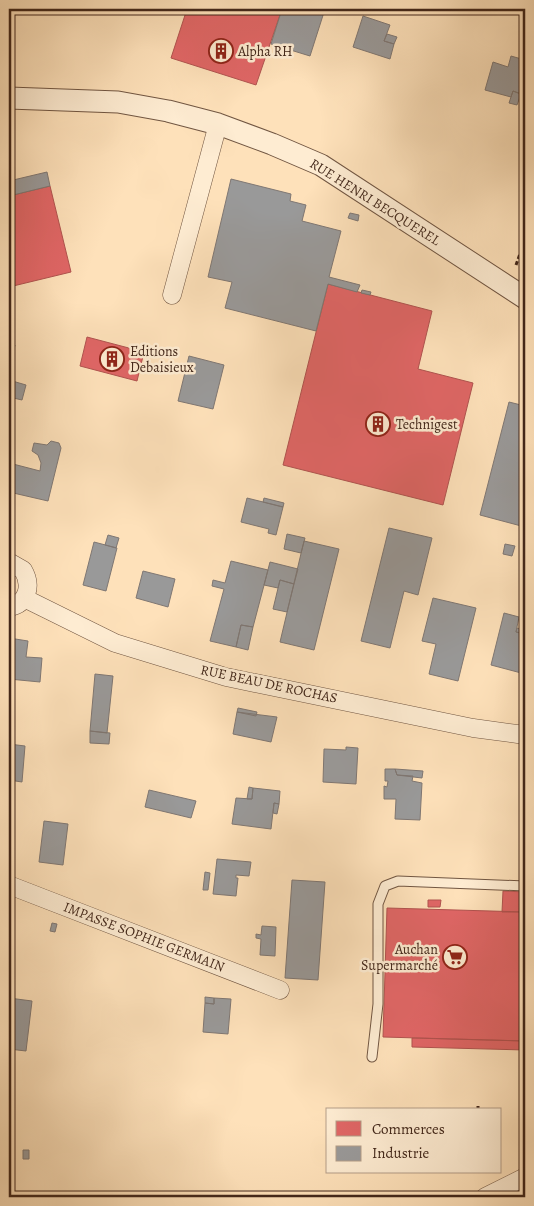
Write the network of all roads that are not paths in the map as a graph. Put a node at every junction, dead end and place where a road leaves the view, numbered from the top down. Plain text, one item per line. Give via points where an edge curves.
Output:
1 (9, 98) edge
2 (218, 124) junction
3 (172, 295) dead end
4 (525, 298) edge
5 (9, 562) edge
6 (24, 598) junction
7 (9, 607) edge
8 (525, 736) edge
9 (9, 885) edge
10 (525, 886) edge
11 (280, 990) dead end
12 (372, 1057) dead end
13 (525, 1177) edge
14 (485, 1197) edge

1 - 2 street, RUE HENRI BECQUEREL via 118,102
2 - 3 street
2 - 4 street, RUE HENRI BECQUEREL via 321,165
5 - 6 street via 17,565 27,576 28,592
6 - 7 street via 19,604
6 - 8 street, RUE BEAU DE ROCHAS via 116,643 226,677
9 - 11 street, IMPASSE SOPHIE GERMAIN
10 - 12 lane via 398,881 385,886 378,904 378,1004
13 - 14 street

